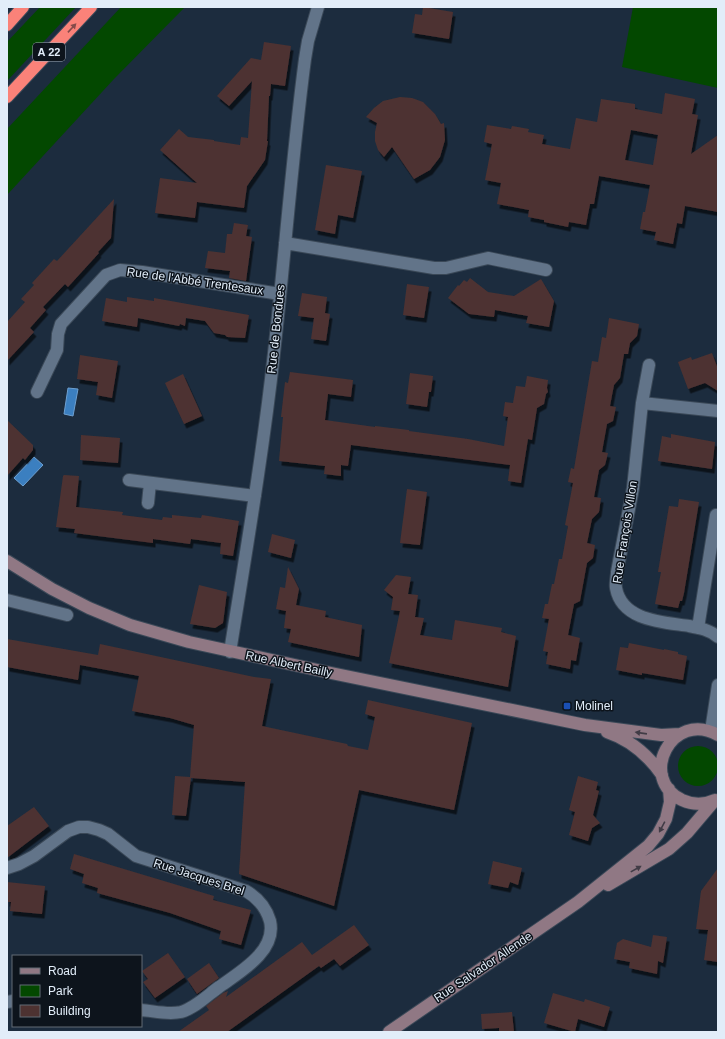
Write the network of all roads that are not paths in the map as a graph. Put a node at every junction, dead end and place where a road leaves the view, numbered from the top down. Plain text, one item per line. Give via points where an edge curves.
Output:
1 (23, 7) edge
2 (91, 7) edge
3 (318, 7) edge
4 (7, 25) edge
5 (7, 97) edge
6 (284, 243) junction
7 (546, 270) dead end
8 (280, 294) junction
9 (648, 366) dead end
10 (37, 392) dead end
11 (642, 403) junction
12 (718, 411) edge
13 (129, 480) dead end
14 (150, 483) junction
15 (255, 496) junction
16 (148, 503) dead end
17 (716, 515) dead end
18 (7, 561) edge
19 (7, 600) edge
20 (67, 615) dead end
21 (698, 628) junction
22 (718, 637) edge
23 (230, 652) junction
24 (718, 685) edge
25 (585, 725) junction
26 (715, 733) edge
27 (680, 734) junction
28 (662, 775) junction
29 (669, 789) junction
30 (716, 800) edge
31 (7, 868) edge
32 (578, 902) junction
33 (142, 1010) edge
34 (389, 1032) edge

1 - 4 highway
5 -> 2 highway, A 22
3 - 6 street, Rue de Bondues via 305,59
6 - 7 street via 434,268 446,268 488,258
6 - 8 street, Rue de Bondues
8 - 10 street, Rue de l'Abbé Trentesaux via 142,272 120,270 106,275 61,324 57,350
8 - 15 street, Rue de Bondues
9 - 11 street, Rue François Villon
11 - 12 street
11 - 21 street, Rue François Villon via 633,488 617,572 616,586 619,599 627,609 646,618
13 - 14 street
14 - 15 street
14 - 16 street
15 - 23 street, Rue de Bondues
17 - 21 street
18 - 23 main road, Rue Albert Bailly via 64,596 116,619 159,634
19 - 20 street
21 - 22 street, Rue François Villon
23 - 25 main road, Rue Albert Bailly
24 - 26 street
27 -> 25 main road via 661,735
25 - 28 main road via 632,744 647,756
26 - 27 main road via 692,730
27 - 28 main road via 664,751
28 - 29 main road
29 - 30 main road via 675,796 687,802 701,804
29 -> 32 main road, Rue Salvador Allende via 670,802 666,819 655,838
32 -> 30 main road, Rue Salvador Allende via 669,849
31 - 33 street, Rue Jacques Brel via 34,856 68,831 88,827 108,834 136,856 255,896 263,905 271,927 270,938 257,958 190,1008 173,1013
32 - 34 main road, Rue Salvador Allende

